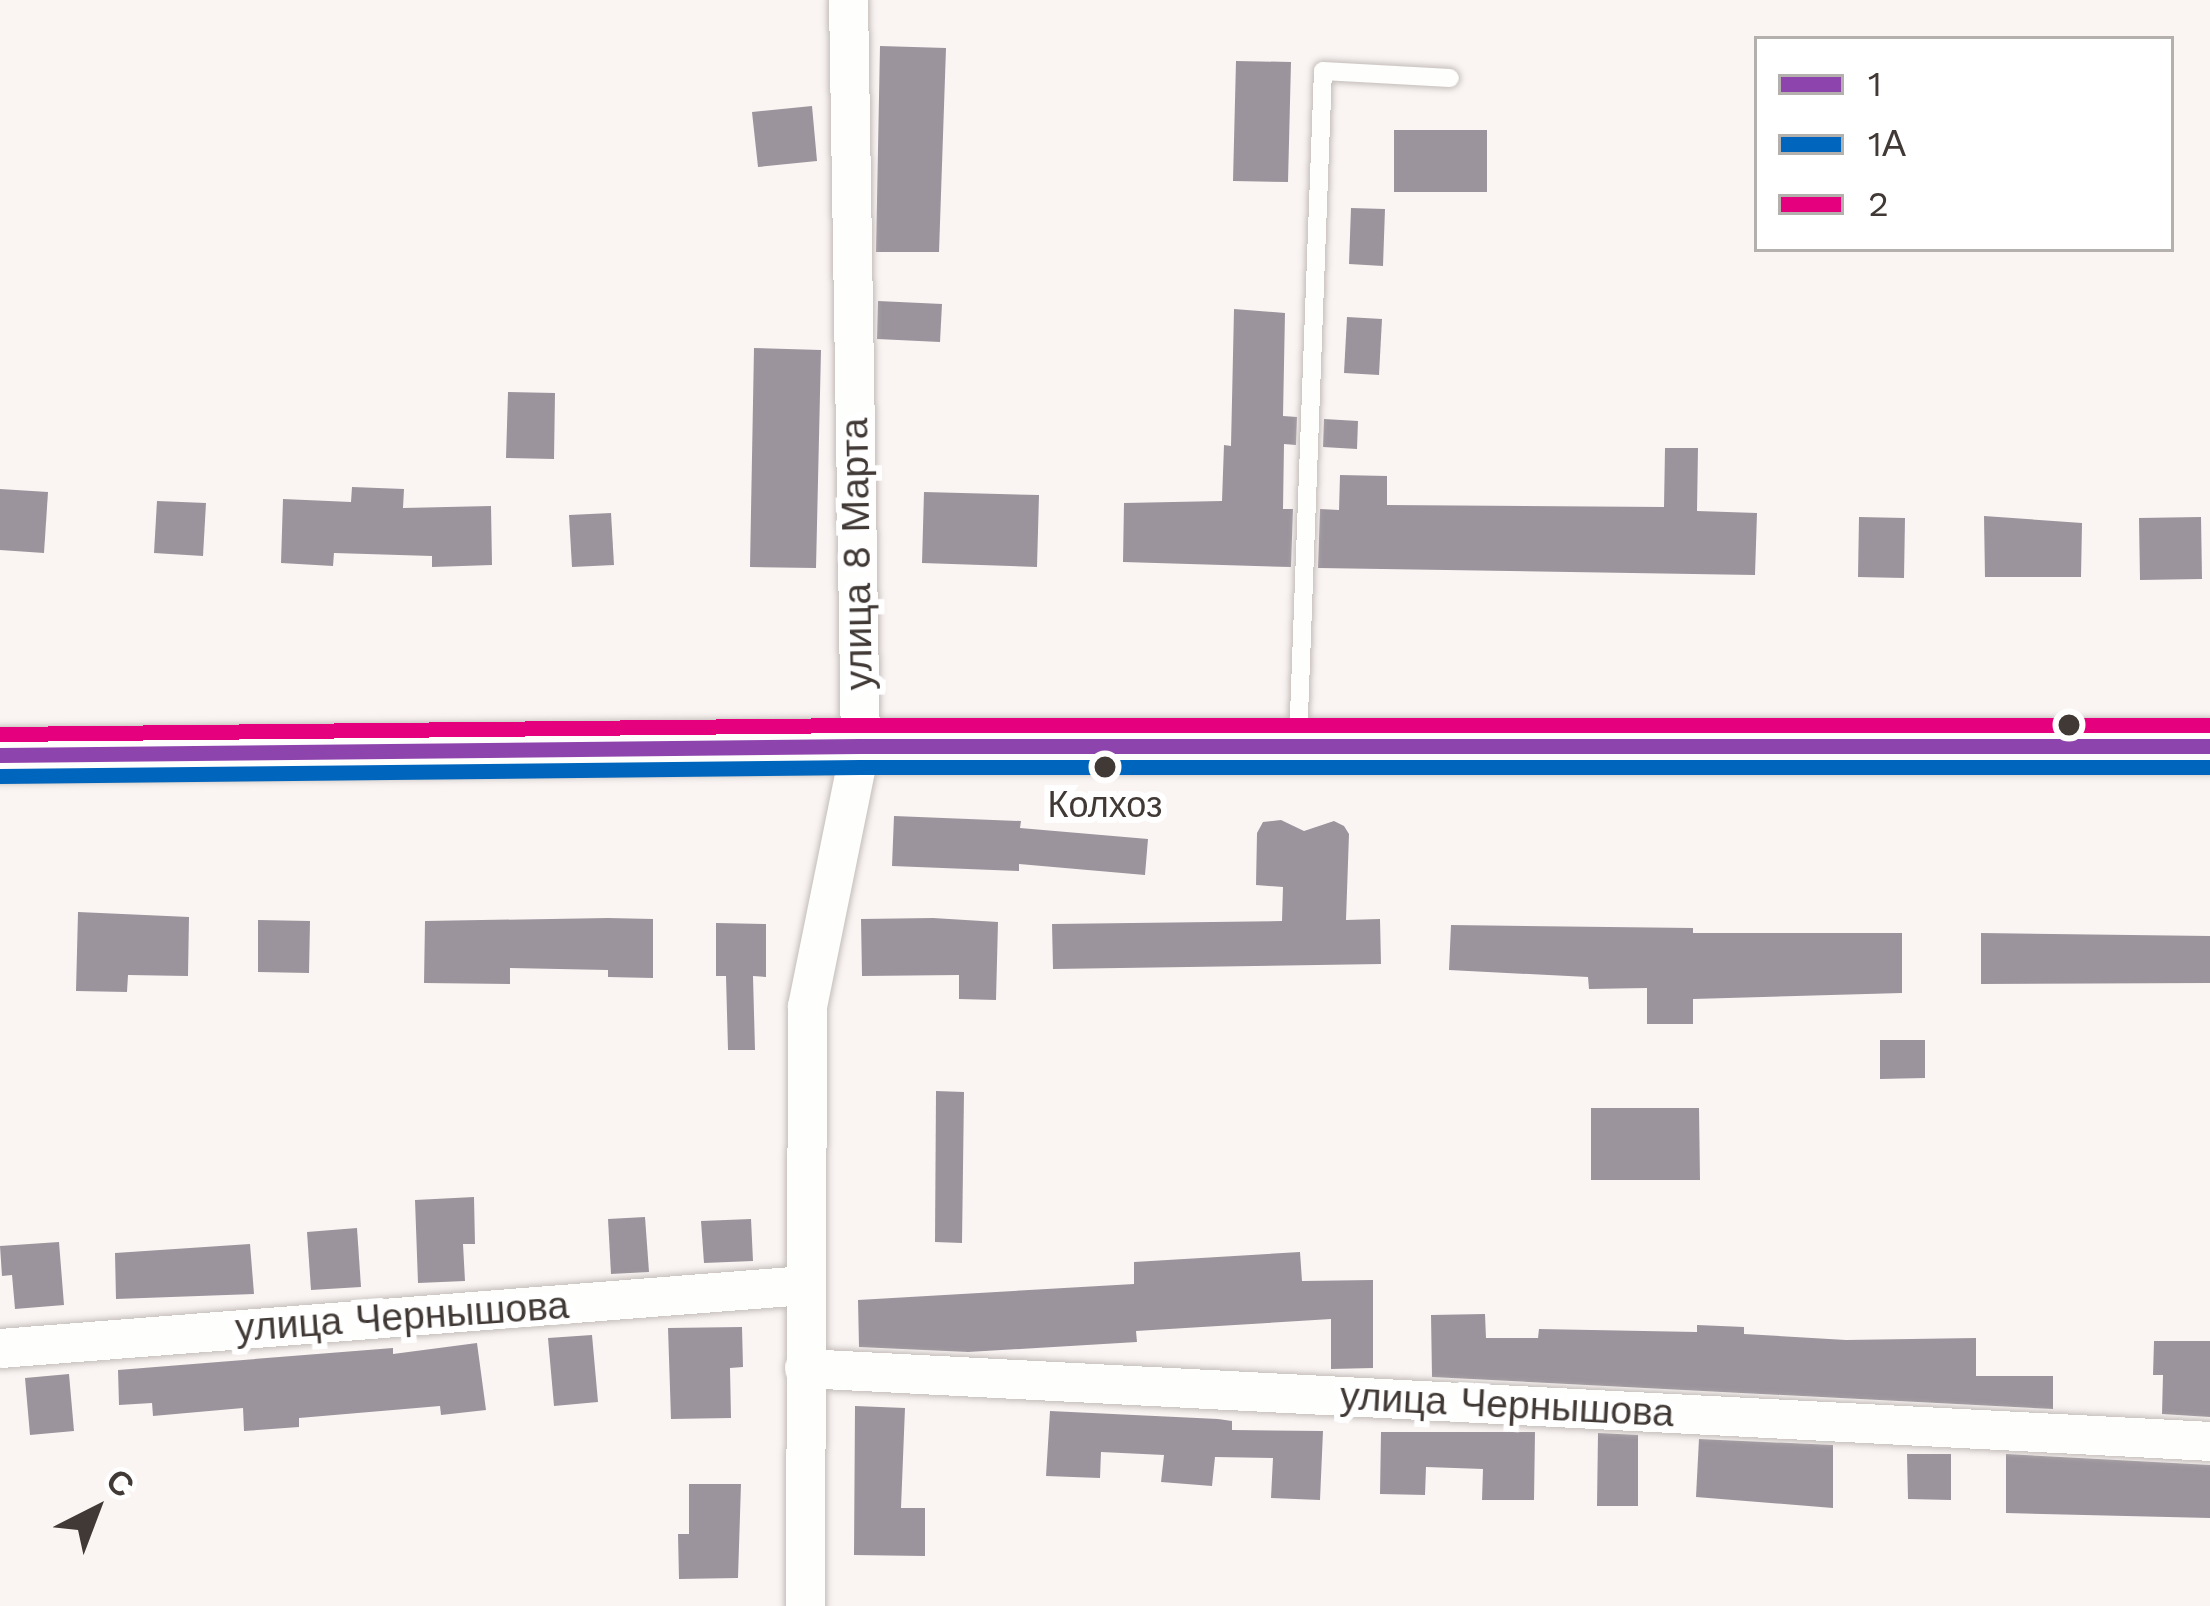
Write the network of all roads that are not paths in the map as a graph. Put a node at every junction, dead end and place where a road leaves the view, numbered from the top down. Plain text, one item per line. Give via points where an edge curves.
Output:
1 (848, 0) edge
2 (1450, 78) dead end
3 (860, 746) junction
4 (2210, 746) edge
5 (1298, 749) junction
6 (0, 755) edge
7 (804, 1285) junction
8 (0, 1348) edge
9 (805, 1368) junction
10 (2210, 1442) edge
11 (805, 1606) edge

1 - 3 street, улица 8 Марта
2 - 5 lane via 1323,71
3 - 5 main road
3 - 6 main road
3 - 7 street, улица 8 Марта via 806,1006
4 - 5 main road
7 - 8 street, улица Чернышова
7 - 9 street, улица 8 Марта
9 - 10 street, улица Чернышова
9 - 11 street, улица 8 Марта

